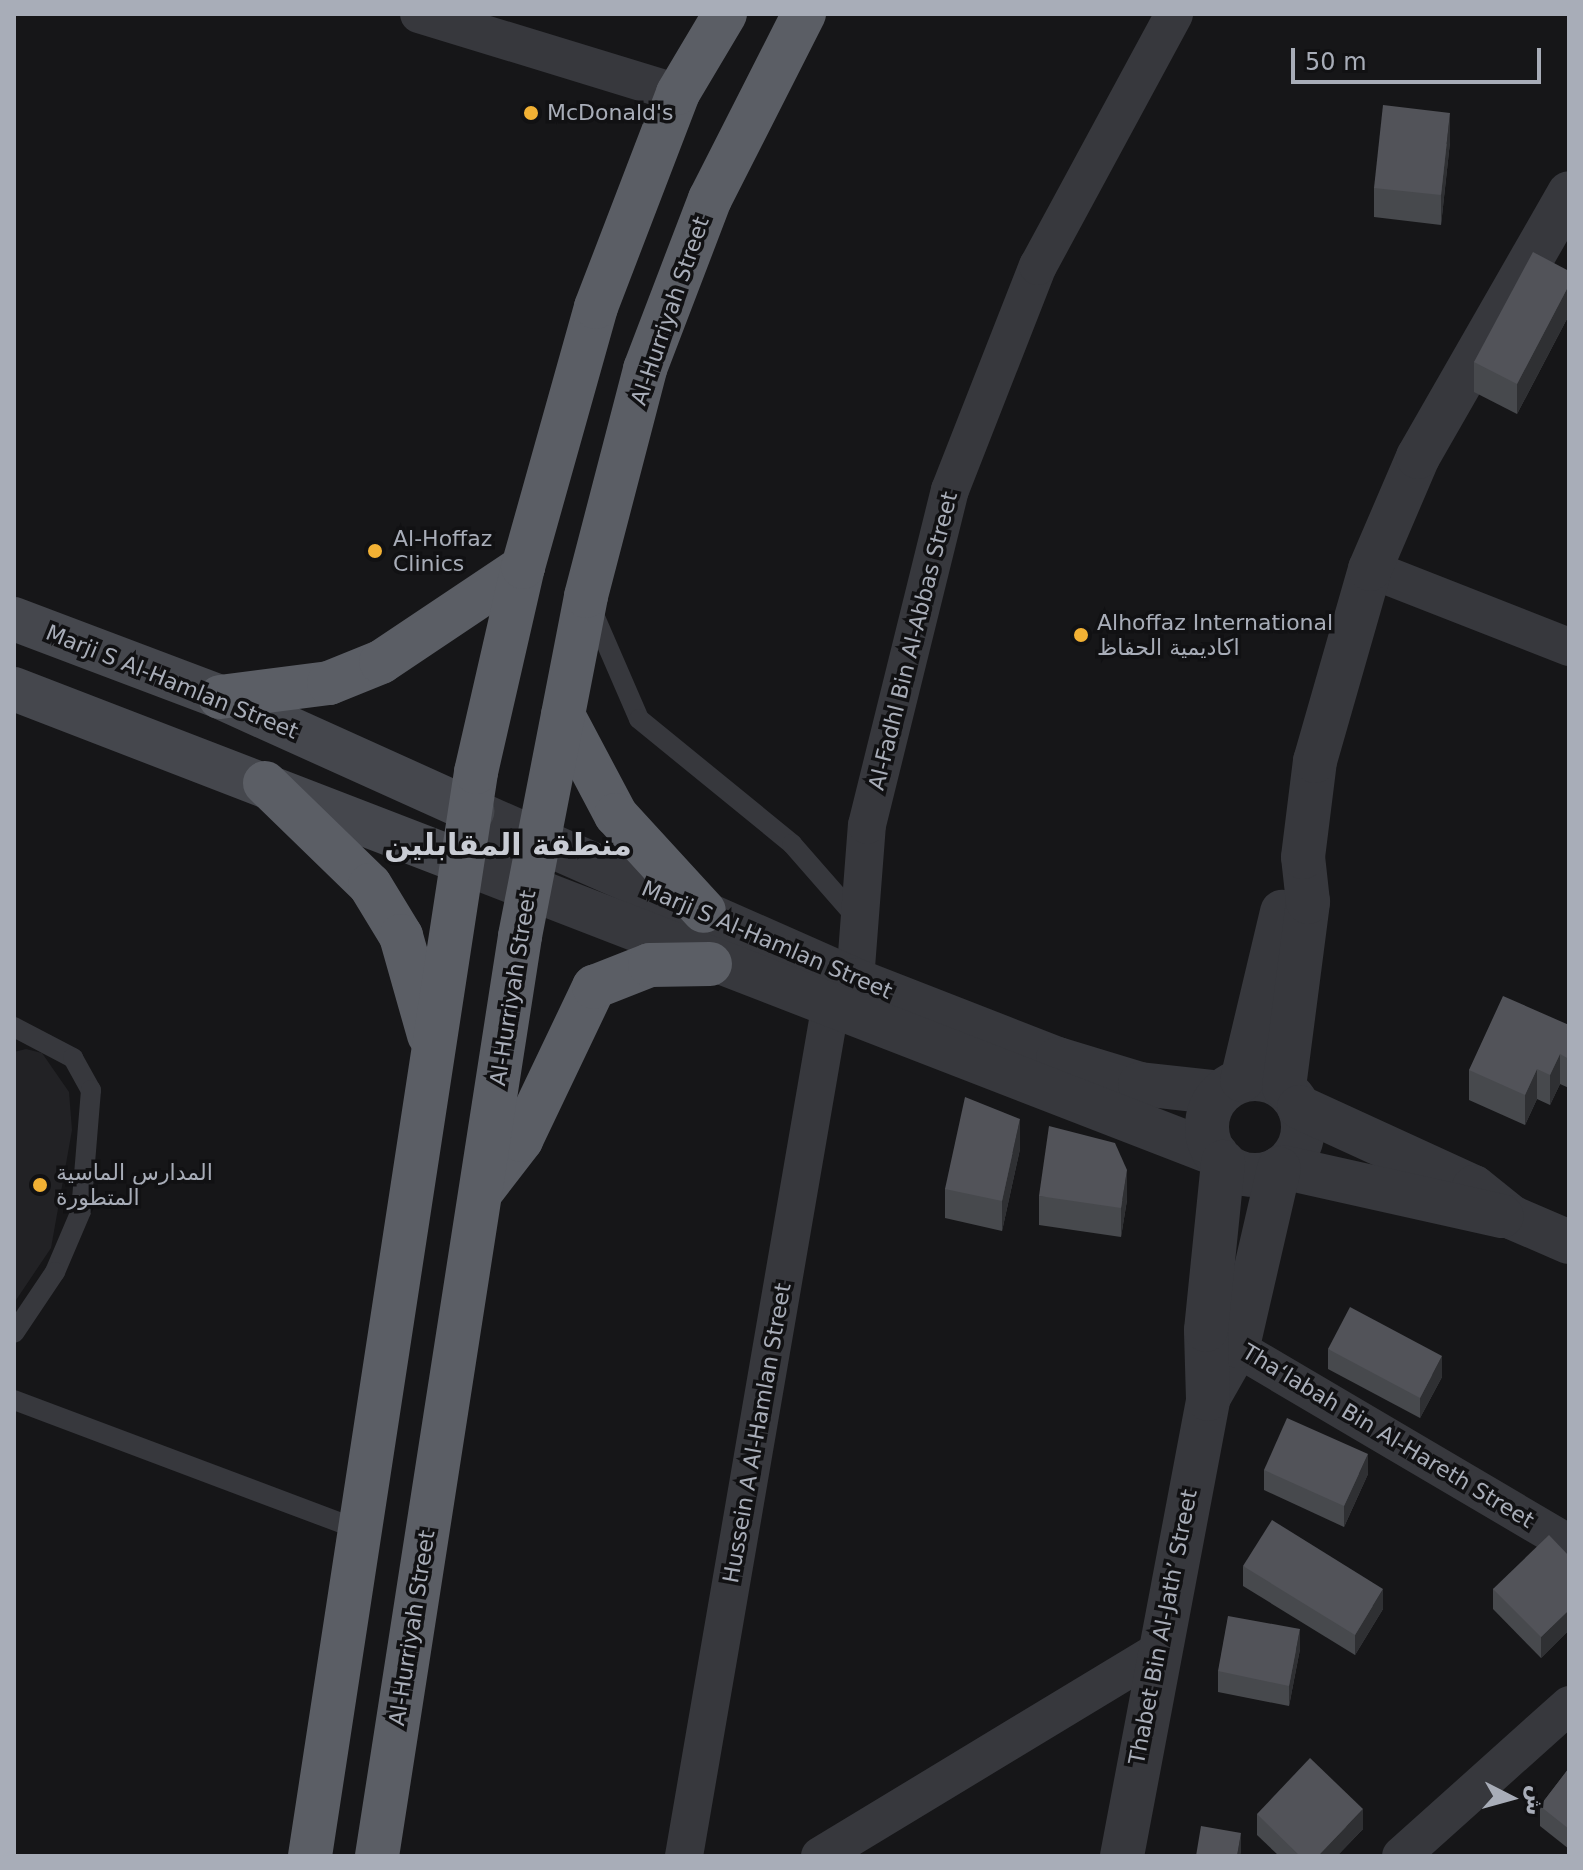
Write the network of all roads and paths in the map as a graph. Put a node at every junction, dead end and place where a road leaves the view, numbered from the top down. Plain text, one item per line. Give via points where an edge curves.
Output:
1 (419, 14) edge
2 (725, 14) edge
3 (804, 14) edge
4 (1174, 14) edge
5 (678, 93) junction
6 (1569, 193) edge
7 (523, 567) junction
8 (1370, 569) junction
9 (586, 596) junction
10 (14, 619) edge
11 (1569, 647) edge
12 (14, 689) edge
13 (220, 697) junction
14 (563, 715) junction
15 (265, 783) junction
16 (472, 811) junction
17 (537, 842) junction
18 (1303, 857) junction
19 (462, 862) junction
20 (529, 893) junction
21 (704, 911) junction
22 (856, 917) junction
23 (710, 964) junction
24 (843, 995) junction
25 (14, 1027) edge
26 (434, 1050) junction
27 (1232, 1086) junction
28 (1292, 1097) junction
29 (1219, 1158) junction
30 (1280, 1168) junction
31 (480, 1194) junction
32 (1511, 1217) junction
33 (1569, 1242) edge
34 (14, 1333) edge
35 (1222, 1338) junction
36 (14, 1400) edge
37 (363, 1531) junction
38 (1569, 1544) edge
39 (1155, 1653) junction
40 (1569, 1705) edge
41 (310, 1856) edge
42 (377, 1856) edge
43 (684, 1856) edge
44 (820, 1856) edge
45 (1122, 1856) edge
46 (1401, 1856) edge

1 - 5 street
2 - 5 highway
3 - 9 highway, Al-Hurriyah Street via 710,199 645,369
4 - 22 street, Al-Fadhl Bin Al-Abbas Street via 1038,266 950,490 867,825
5 - 7 highway via 596,307
6 - 8 street via 1418,457
7 - 13 highway via 381,662 329,683
7 - 16 highway
8 - 11 street
8 - 18 street via 1330,698
9 - 14 highway, Al-Hurriyah Street
9 - 22 lane via 639,719 792,844
10 - 13 main road, Marji S Al-Hamlan Street
12 - 15 main road, Marji S Al-Hamlan Street
13 - 16 main road, Marji S Al-Hamlan Street
14 - 17 highway, Al-Hurriyah Street
14 - 21 highway via 616,815
15 - 19 main road, Marji S Al-Hamlan Street
15 - 26 highway via 370,885 401,936
16 - 17 street, Marji S Al-Hamlan Street
16 - 19 highway
17 - 20 highway, Al-Hurriyah Street
17 - 21 street, Marji S Al-Hamlan Street
18 - 27 street via 1285,897
18 - 28 street via 1308,902
19 - 20 street, Marji S Al-Hamlan Street
19 - 26 highway
20 - 23 street, Marji S Al-Hamlan Street
20 - 31 highway, Al-Hurriyah Street
21 - 24 street, Marji S Al-Hamlan Street
22 - 24 street, Al-Fadhl Bin Al-Abbas Street
23 - 24 street, Marji S Al-Hamlan Street
23 - 31 highway via 650,965 594,987 521,1140
24 - 27 street, Marji S Al-Hamlan Street via 1140,1084
24 - 29 street, Marji S Al-Hamlan Street
24 - 43 street, Hussein A Al-Hamlan Street
25 - 34 lane via 48,1038 73,1058 91,1090 81,1211 55,1272
26 - 37 highway
27 - 28 street
27 - 29 street via 1207,1127
28 - 30 street via 1301,1142
28 - 32 street via 1474,1187
29 - 30 street via 1252,1175
29 - 35 street, Thabet Bin Al-Jath’ Street
30 - 32 street via 1464,1213
30 - 35 street, Thabet Bin Al-Jath’ Street
31 - 42 highway, Al-Hurriyah Street
32 - 33 street
35 - 38 street, Tha‘labah Bin Al-Hareth Street
35 - 39 street, Thabet Bin Al-Jath’ Street
36 - 37 lane
37 - 41 highway
39 - 44 street
39 - 45 street, Thabet Bin Al-Jath’ Street
40 - 46 street

